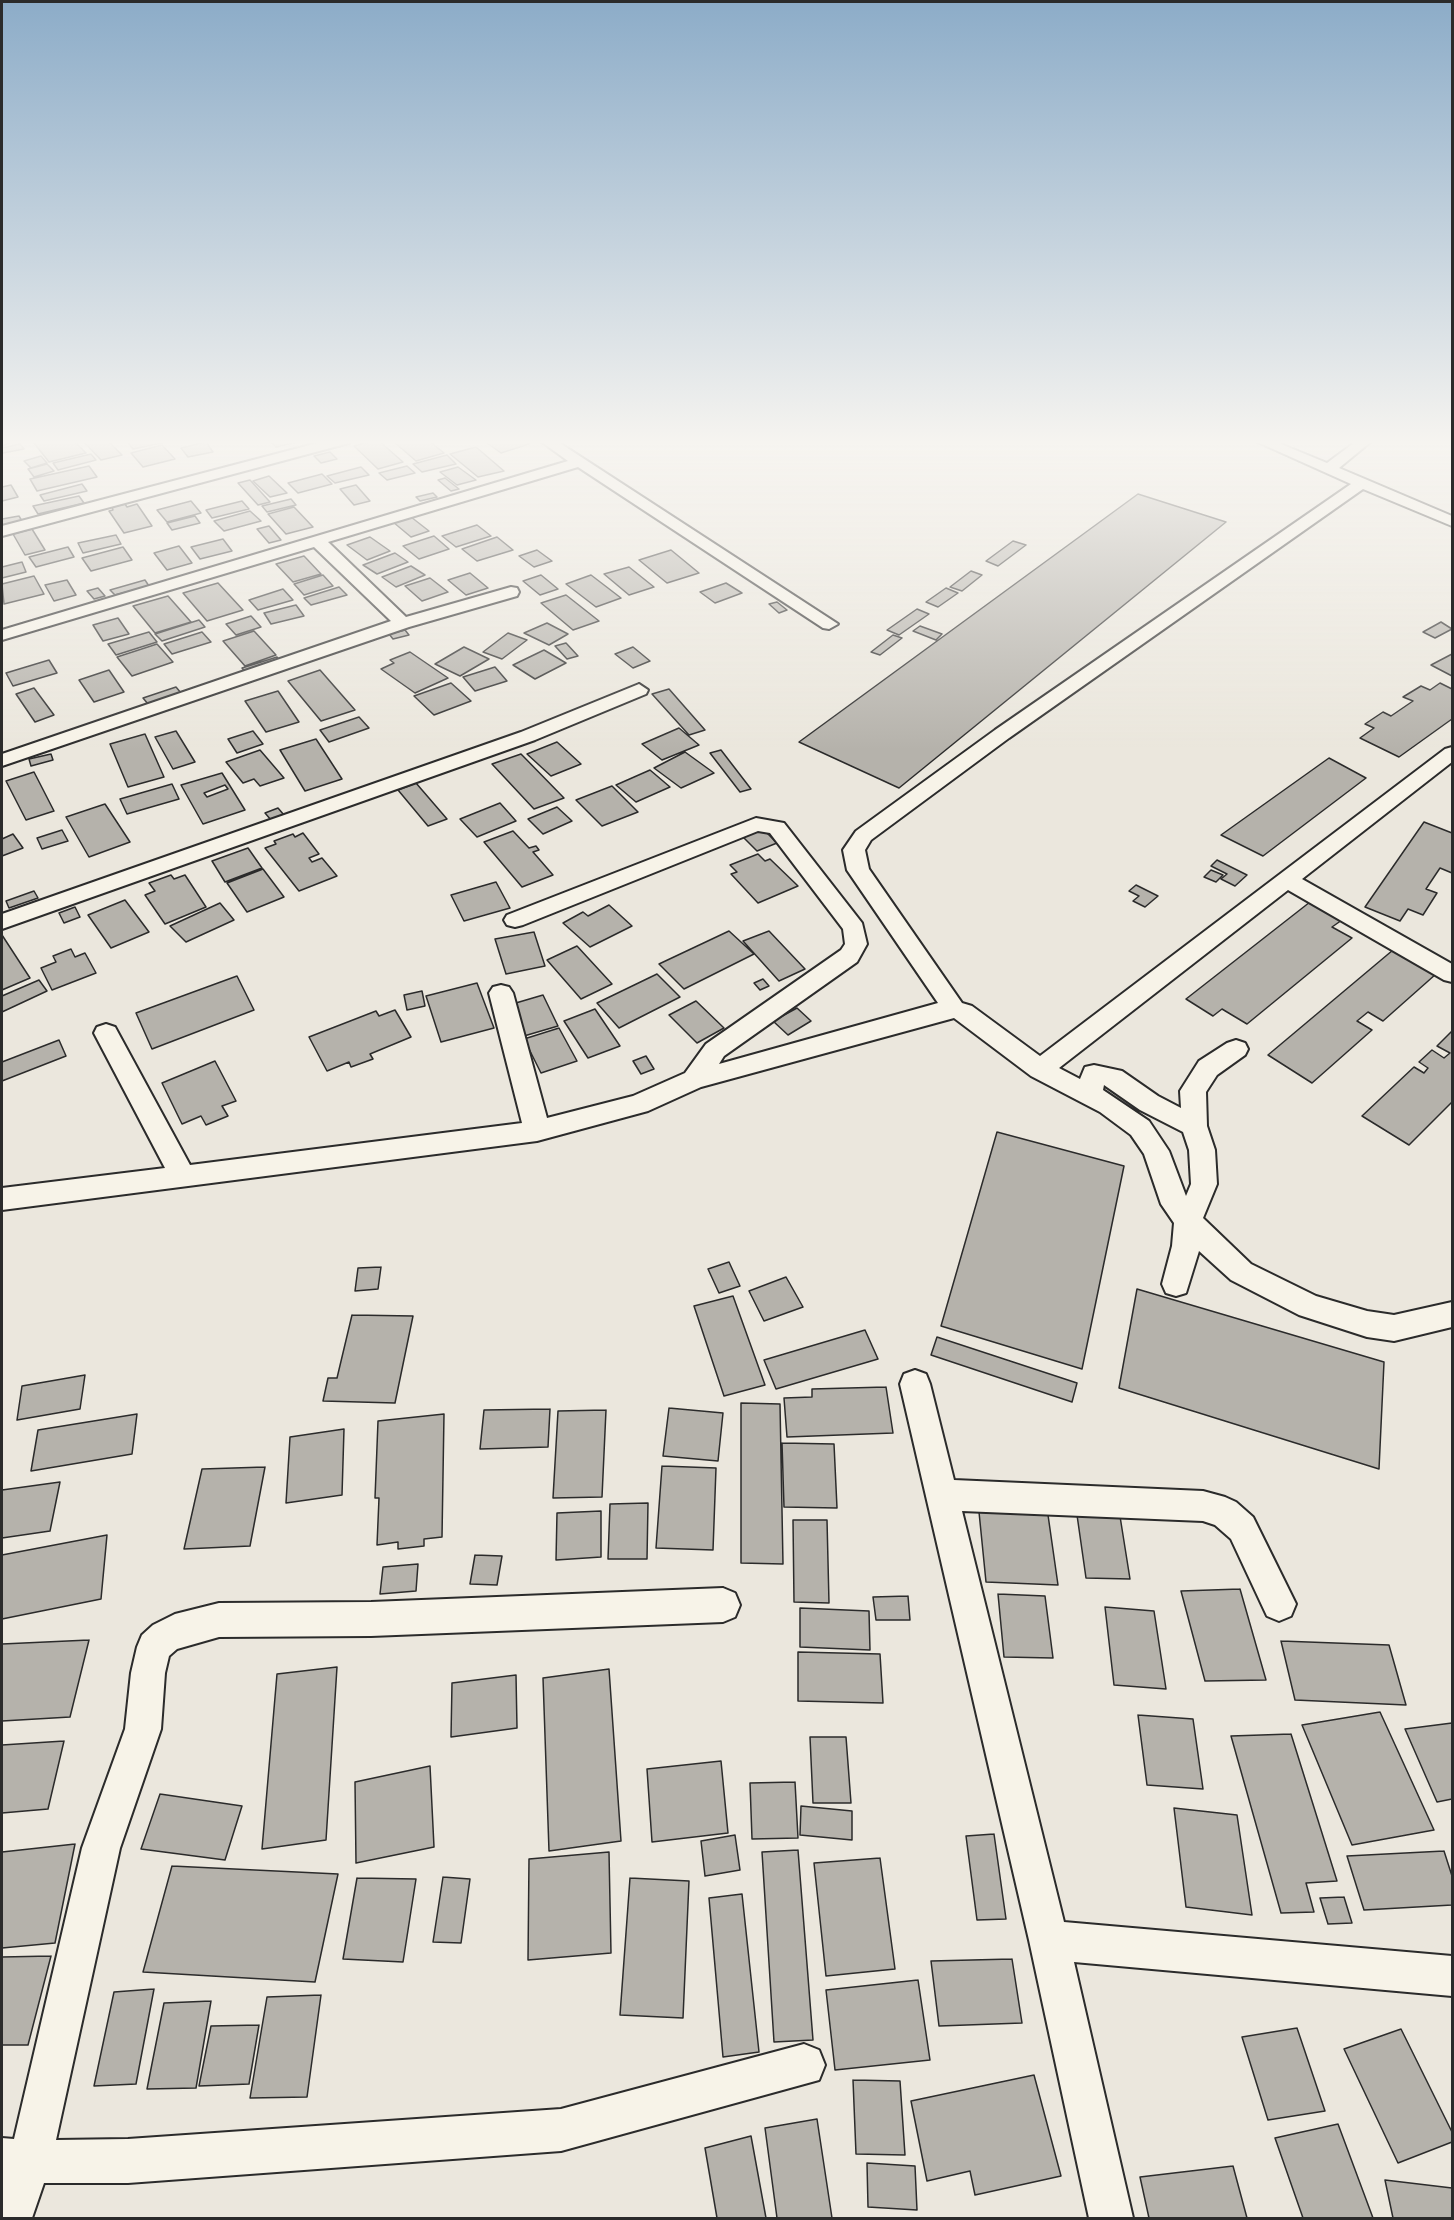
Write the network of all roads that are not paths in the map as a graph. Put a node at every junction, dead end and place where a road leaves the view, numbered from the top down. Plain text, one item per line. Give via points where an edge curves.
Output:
1 (308, 544) edge
2 (320, 544) edge
3 (705, 544) edge
4 (1275, 544) edge
5 (511, 592) dead end
6 (403, 623) junction
7 (829, 624) dead end
8 (2, 635) edge
9 (639, 690) dead end
10 (1452, 753) edge
11 (2, 760) edge
12 (1286, 879) junction
13 (515, 920) dead end
14 (2, 922) edge
15 (1452, 974) edge
16 (501, 993) dead end
17 (954, 1010) junction
18 (106, 1034) dead end
19 (1236, 1049) dead end
20 (1040, 1069) junction
21 (694, 1080) junction
22 (1089, 1094) junction
23 (1194, 1126) junction
24 (537, 1131) junction
25 (183, 1177) junction
26 (2, 1199) edge
27 (1188, 1222) junction
28 (1176, 1284) dead end
29 (1452, 1315) edge
30 (915, 1384) dead end
31 (943, 1495) junction
32 (1279, 1604) dead end
33 (723, 1605) dead end
34 (1049, 1940) junction
35 (1452, 1976) edge
36 (804, 2065) dead end
37 (16, 2161) edge
38 (10, 2218) edge
39 (1111, 2218) edge

1 - 8 street
2 - 6 street
3 - 7 street
4 - 17 street via 863,836 854,850 858,870
5 - 6 street
6 - 11 street
9 - 14 street via 528,736
10 - 12 street
12 - 15 street
12 - 20 street
13 - 21 street via 756,824 777,828 855,928 856,944 849,956 715,1050
16 - 24 street
17 - 20 street via 964,1012
17 - 21 street
18 - 25 street
19 - 23 street via 1208,1068 1193,1091
20 - 22 street
21 - 24 street via 639,1104
22 - 23 street via 1094,1074 1113,1078 1149,1103
22 - 27 street via 1128,1118 1149,1139 1175,1204
23 - 27 street via 1203,1150 1204,1184
24 - 25 street
25 - 26 street
27 - 28 street
27 - 29 street via 1241,1272 1341,1318 1394,1328
30 - 31 street
31 - 32 street via 1203,1506 1225,1513 1242,1528
31 - 34 street
33 - 37 street via 371,1619 219,1620 165,1637 154,1647 147,1673 143,1729 101,1848
34 - 35 street
34 - 39 street
36 - 37 street via 561,2130 128,2162
37 - 38 street

